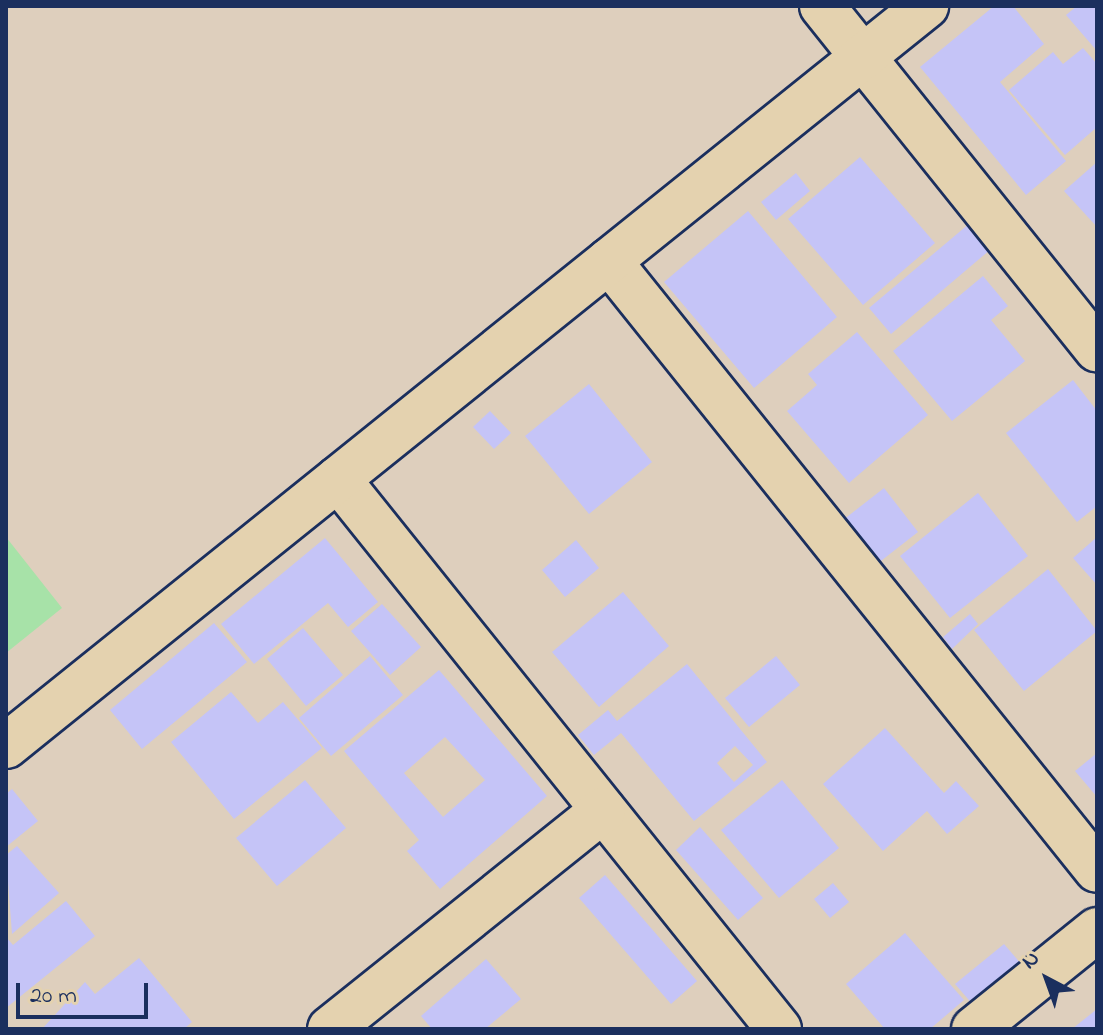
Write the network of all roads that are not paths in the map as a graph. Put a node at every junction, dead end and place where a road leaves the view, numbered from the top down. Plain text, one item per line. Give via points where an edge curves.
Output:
1 (822, 6) edge
2 (926, 6) edge
3 (863, 57) junction
4 (609, 261) junction
5 (1097, 349) edge
6 (338, 479) junction
7 (6, 746) edge
8 (603, 810) junction
9 (1097, 870) edge
10 (1097, 930) edge
11 (330, 1029) edge
12 (779, 1029) edge
13 (974, 1029) edge

1 - 3 street
2 - 3 street
3 - 4 street
3 - 5 street
4 - 6 street
4 - 9 street
6 - 7 street
6 - 8 street
8 - 11 street
8 - 12 street
10 - 13 street

